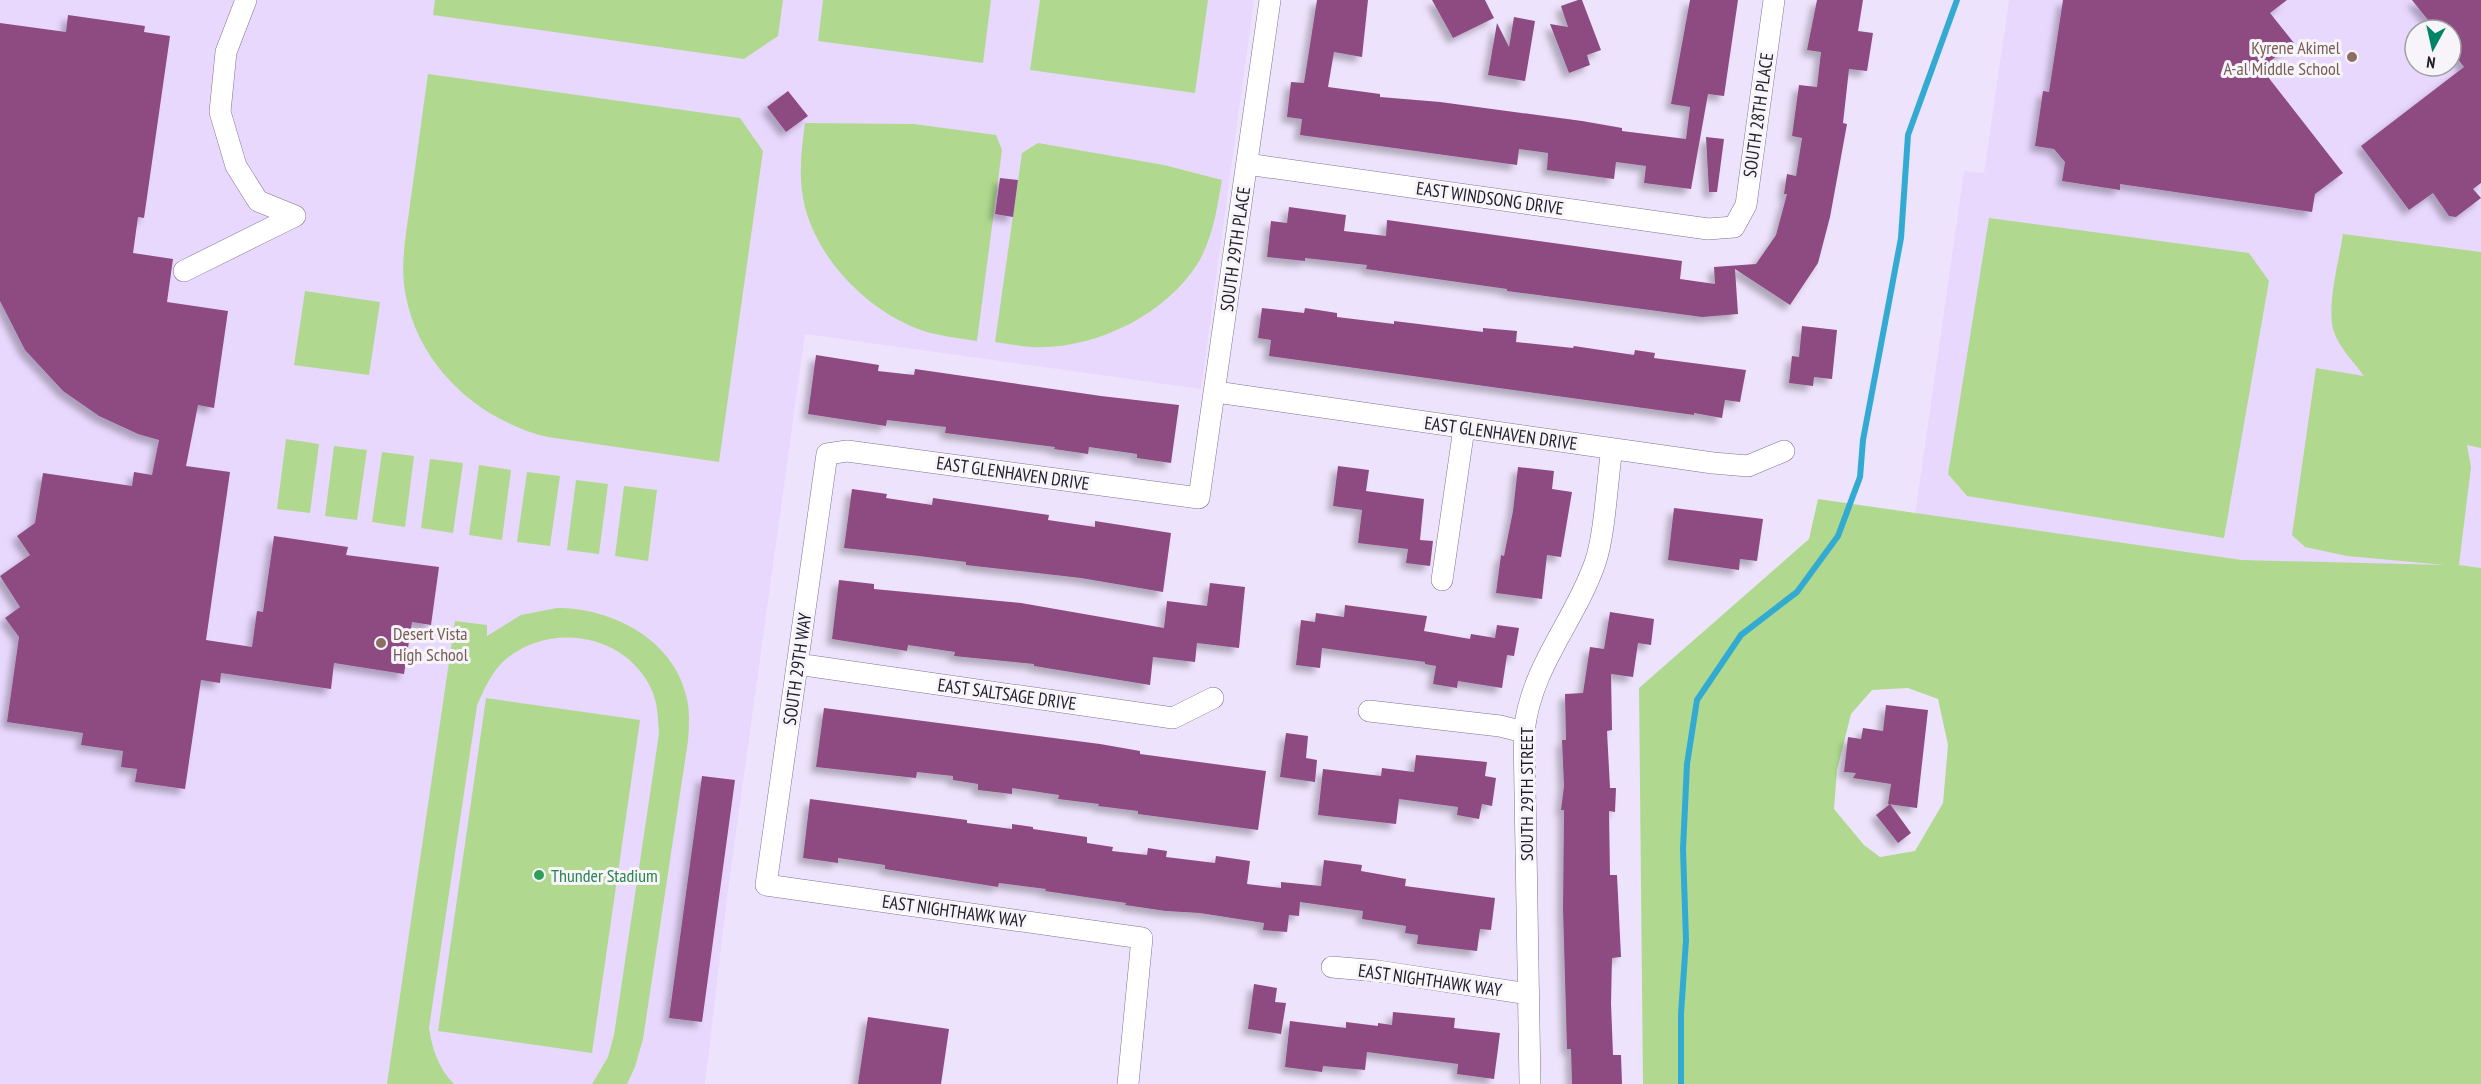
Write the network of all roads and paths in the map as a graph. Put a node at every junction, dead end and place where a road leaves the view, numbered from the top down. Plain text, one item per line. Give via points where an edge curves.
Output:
1 (246, 0) edge
2 (1270, 0) edge
3 (1774, 0) edge
4 (1247, 164) junction
5 (1734, 228) joint
6 (184, 271) dead end
7 (1215, 392) junction
8 (1464, 428) junction
9 (1612, 449) junction
10 (1784, 451) dead end
11 (827, 454) joint
12 (1199, 498) joint
13 (1442, 580) dead end
14 (797, 664) junction
15 (1213, 698) dead end
16 (1369, 711) dead end
17 (1524, 732) junction
18 (766, 885) joint
19 (1332, 967) dead end
20 (1529, 994) junction
21 (1128, 1084) edge
22 (1530, 1084) edge

1 - 6 street via 226,52 220,112 236,166 258,201 295,216
2 - 4 street, SOUTH 29TH PLACE
3 - 5 street, SOUTH 28TH PLACE via 1746,205
4 - 5 street, EAST WINDSONG DRIVE via 1708,229
4 - 7 street, SOUTH 29TH PLACE
7 - 8 street, EAST GLENHAVEN DRIVE
7 - 12 street, SOUTH 29TH PLACE
8 - 9 street, EAST GLENHAVEN DRIVE
8 - 13 street
9 - 10 street, EAST GLENHAVEN DRIVE via 1748,466
9 - 17 street, SOUTH 29TH STREET via 1596,562 1536,681 1527,705
11 - 12 street, EAST GLENHAVEN DRIVE via 847,451
11 - 14 street, SOUTH 29TH WAY
14 - 15 street, EAST SALTSAGE DRIVE via 1173,718
14 - 18 street, SOUTH 29TH WAY
16 - 17 street
17 - 20 street, SOUTH 29TH STREET
18 - 21 street, EAST NIGHTHAWK WAY via 1142,938
19 - 20 street, EAST NIGHTHAWK WAY
20 - 22 street, SOUTH 29TH STREET

